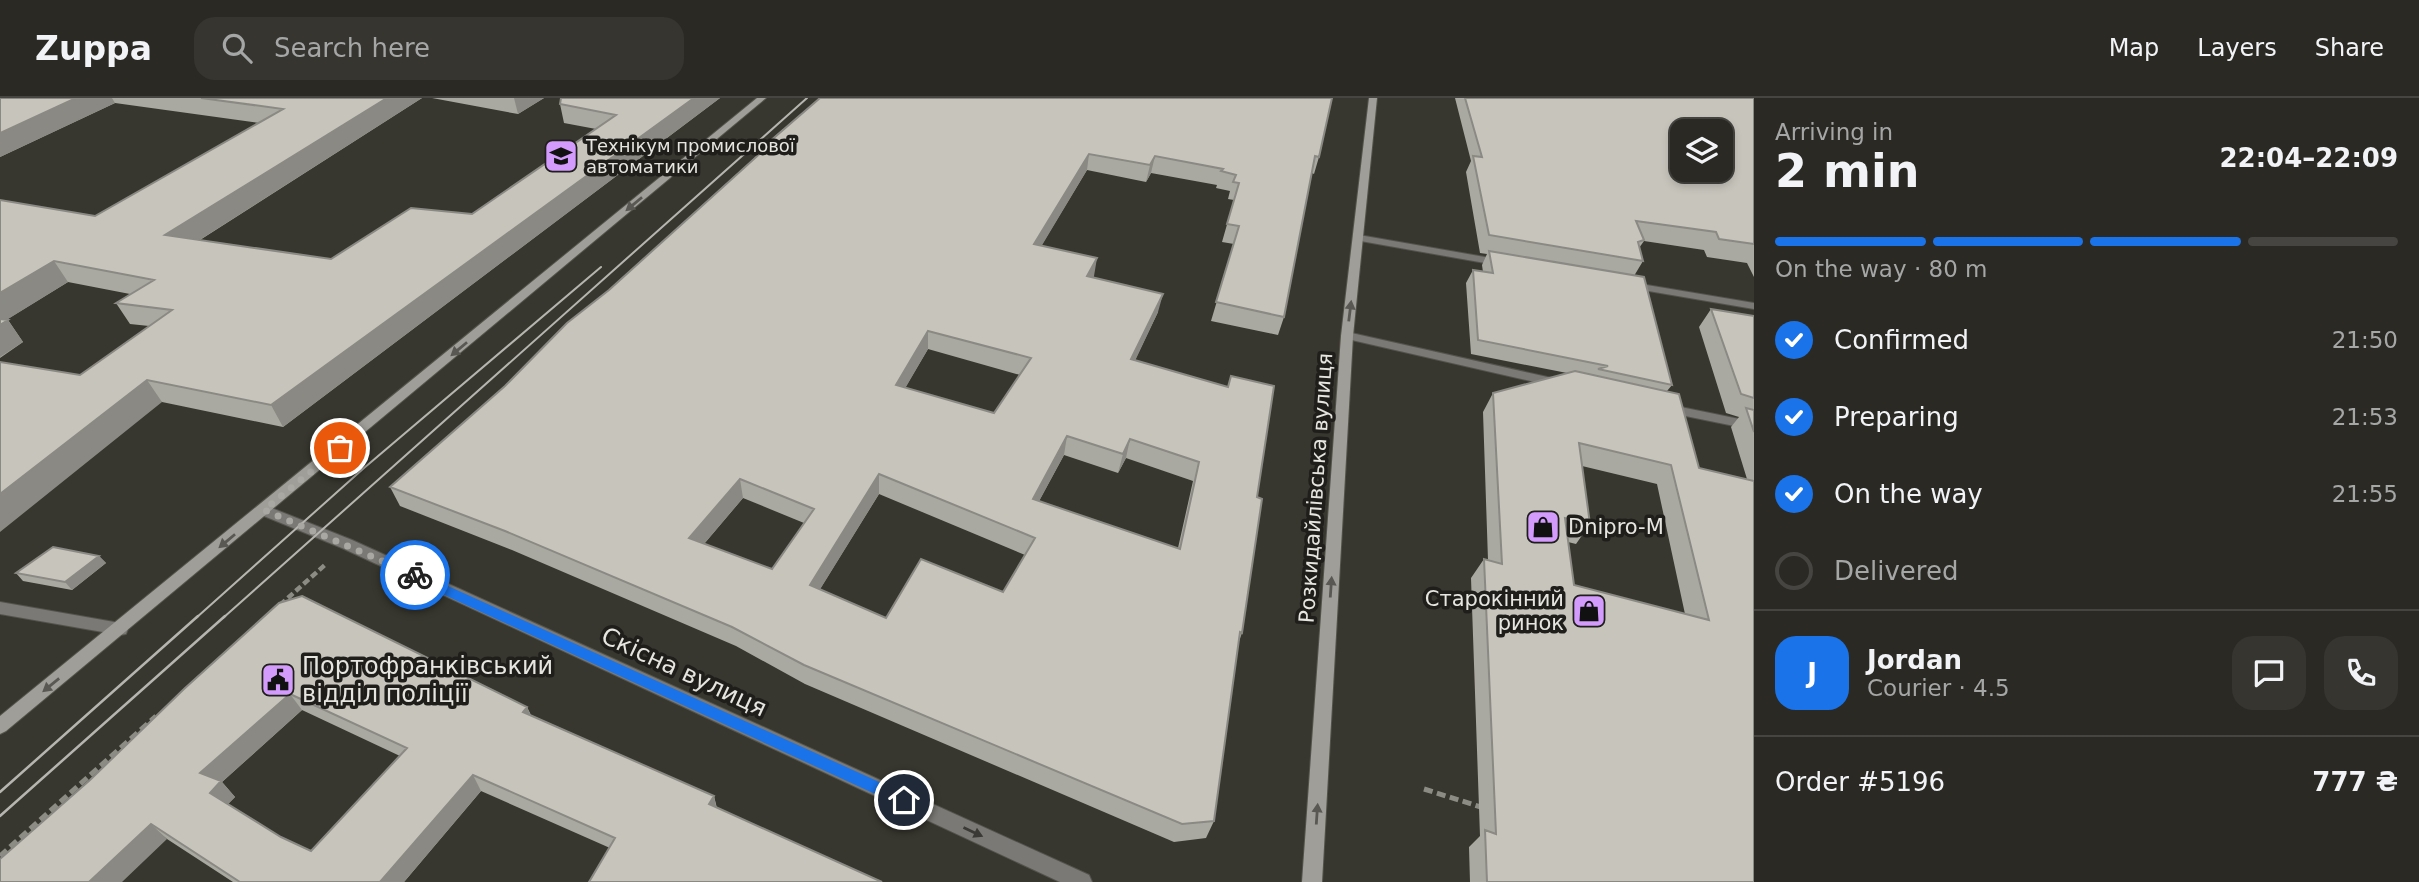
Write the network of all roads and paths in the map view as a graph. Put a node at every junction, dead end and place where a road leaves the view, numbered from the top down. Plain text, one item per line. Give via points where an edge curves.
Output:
1 (762, 98) edge
2 (1373, 98) edge
3 (1359, 238) junction
4 (1510, 264) edge
5 (1620, 284) edge
6 (1754, 306) edge
7 (1347, 336) junction
8 (1570, 386) edge
9 (1657, 406) edge
10 (1754, 426) edge
11 (264, 510) junction
12 (347, 544) junction
13 (0, 608) edge
14 (276, 609) edge
15 (120, 629) junction
16 (163, 709) edge
17 (0, 726) edge
18 (1424, 789) dead end
19 (1490, 810) dead end
20 (0, 856) edge
21 (1082, 882) edge
22 (1312, 882) edge

1 -> 11 street
2 - 3 street, Розкидайлівська вулиця
3 - 4 street
7 -> 3 street, Розкидайлівська вулиця
5 - 6 street
7 - 8 street
22 -> 7 street, Розкидайлівська вулиця
9 - 10 street
11 - 12 street, Cкісна вулиця
11 -> 15 street
12 - 14 path
12 -> 21 street, Cкісна вулиця
13 - 15 street
15 -> 17 street
16 - 20 path
18 - 19 path

